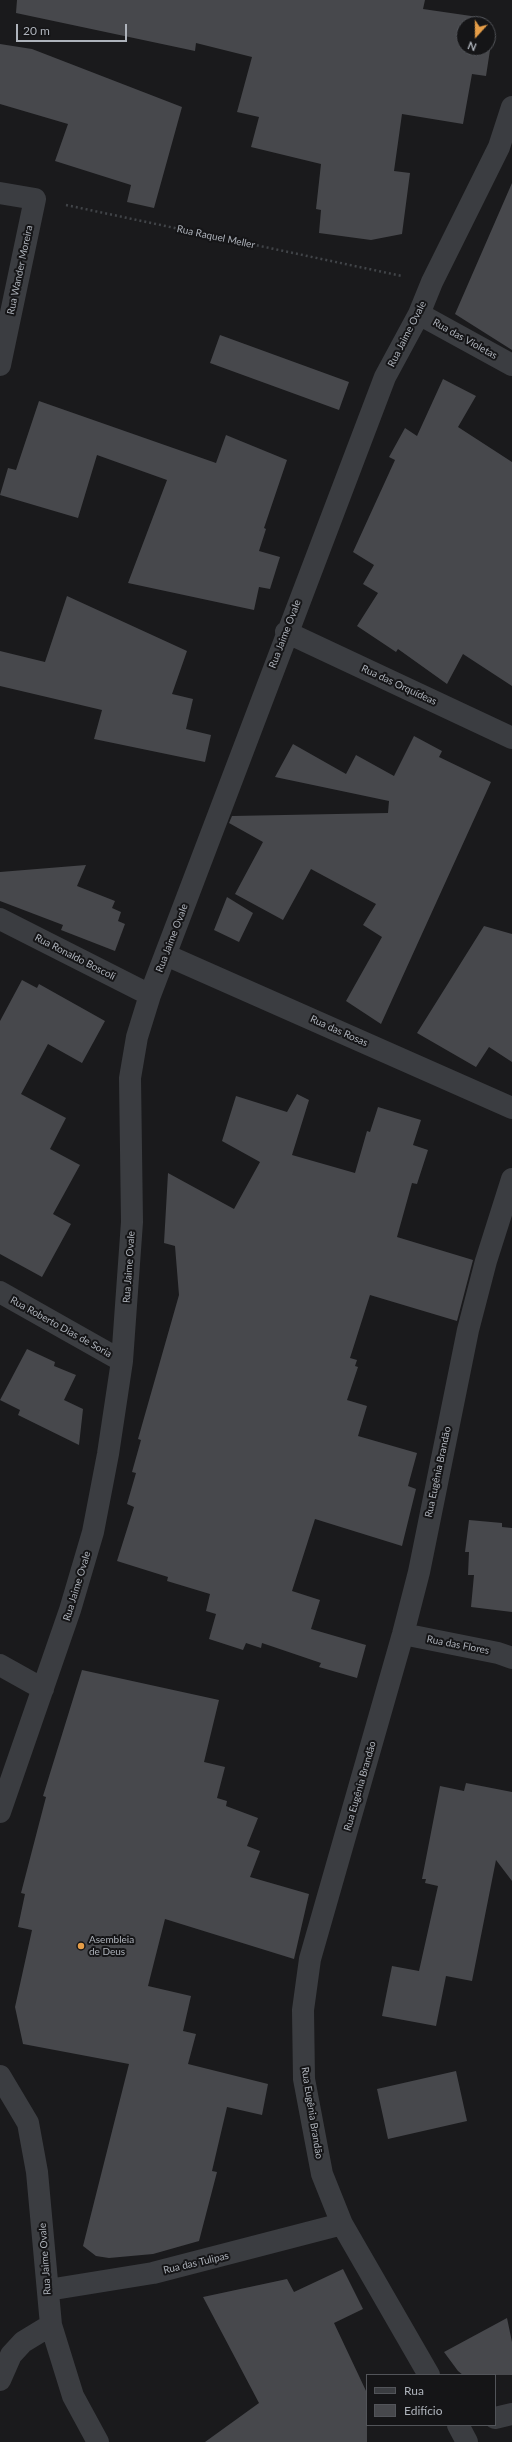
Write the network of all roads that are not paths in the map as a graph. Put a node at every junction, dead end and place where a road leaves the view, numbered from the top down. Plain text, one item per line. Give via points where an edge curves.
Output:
1 (512, 107) edge
2 (0, 193) edge
3 (419, 314) junction
4 (512, 364) edge
5 (0, 365) edge
6 (286, 632) junction
7 (512, 738) edge
8 (0, 919) edge
9 (166, 955) junction
10 (150, 995) junction
11 (512, 1108) edge
12 (512, 1179) edge
13 (0, 1292) edge
14 (122, 1361) junction
15 (403, 1634) junction
16 (512, 1658) edge
17 (0, 1665) edge
18 (43, 1689) junction
19 (0, 1812) edge
20 (0, 2076) edge
21 (342, 2224) junction
22 (48, 2290) junction
23 (51, 2325) junction
24 (428, 2374) edge
25 (0, 2380) edge
26 (512, 2414) edge
27 (496, 2418) edge
28 (98, 2442) edge

1 - 3 street, Rua Jaime Ovale via 499,147 432,282
2 - 5 street, Rua Wander Moreira via 35,199
3 - 4 street, Rua das Violetas
3 - 6 street, Rua Jaime Ovale via 385,377
6 - 7 street, Rua das Orquídeas
6 - 9 street, Rua Jaime Ovale
8 - 10 street, Rua Ronaldo Boscoli
9 - 10 street, Rua Jaime Ovale
9 - 11 street, Rua das Rosas
10 - 14 street, Rua Jaime Ovale via 137,1037 130,1078 132,1222
12 - 15 street, Rua Eugênia Brandão via 486,1261 468,1330 419,1572
13 - 14 street, Rua Roberto Dias de Soria
14 - 18 street, Rua Jaime Ovale via 93,1532
15 - 16 street, Rua das Flores
15 - 21 street, Rua Eugênia Brandão via 310,1959 303,2010 304,2079 312,2130 322,2174
17 - 18 street
18 - 19 street, Rua Jaime Ovale
20 - 22 street, Rua Jaime Ovale via 28,2123 38,2172
21 - 22 street, Rua das Tulipas via 153,2273
21 - 24 street, Rua Eugênia Brandão
22 - 23 street, Rua Jaime Ovale
23 - 25 street via 23,2342 11,2355
23 - 28 street, Rua Jaime Ovale via 73,2396
26 - 27 street

